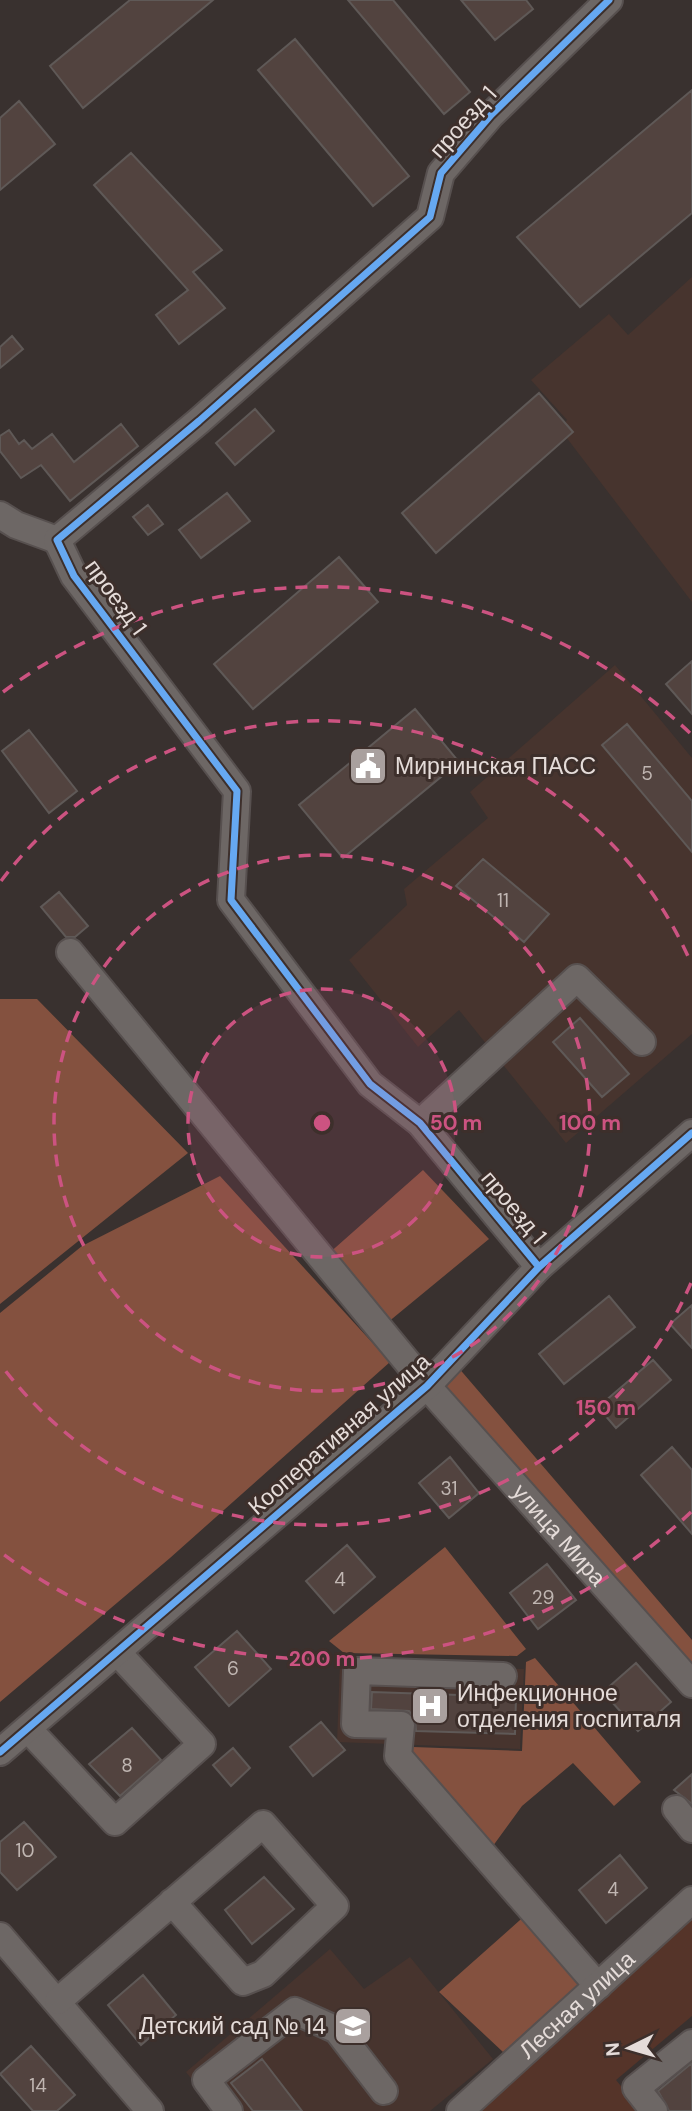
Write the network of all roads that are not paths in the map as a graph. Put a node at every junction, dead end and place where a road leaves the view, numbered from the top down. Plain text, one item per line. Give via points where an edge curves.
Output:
1 (609, 0) edge
2 (0, 514) edge
3 (57, 540) junction
4 (70, 952) dead end
5 (642, 1042) dead end
6 (420, 1123) junction
7 (692, 1133) edge
8 (539, 1267) junction
9 (427, 1386) junction
10 (117, 1652) junction
11 (503, 1676) dead end
12 (692, 1684) edge
13 (28, 1729) junction
14 (0, 1752) edge
15 (692, 1900) edge
16 (172, 1902) junction
17 (0, 1936) edge
18 (598, 1986) junction
19 (58, 2001) junction
20 (692, 2043) edge
21 (384, 2091) dead end
22 (150, 2111) edge
23 (229, 2111) edge
24 (460, 2111) edge
25 (654, 2111) edge

1 - 3 street, проезд 1 via 492,115 441,173 430,217 200,421
2 - 3 street
3 - 6 street, проезд 1 via 74,576 237,791 232,900 370,1084
4 - 9 street, улица Мира
5 - 6 street via 578,978
6 - 8 street, проезд 1
7 - 8 street, Кооперативная улица
8 - 9 street, Кооперативная улица
9 - 10 street, Кооперативная улица
9 - 12 street, улица Мира
10 - 13 street, Кооперативная улица
10 - 13 street via 202,1744 115,1822
11 - 18 street via 357,1671 355,1724 401,1725 398,1756
13 - 14 street, Кооперативная улица
15 - 18 street, Лесная улица
16 - 16 street via 263,1824 335,1906 263,1975 243,1982
16 - 19 street
17 - 19 street
18 - 24 street, Лесная улица
19 - 22 street
20 - 25 street via 636,2088
21 - 23 street via 337,2030 295,2011 206,2080

